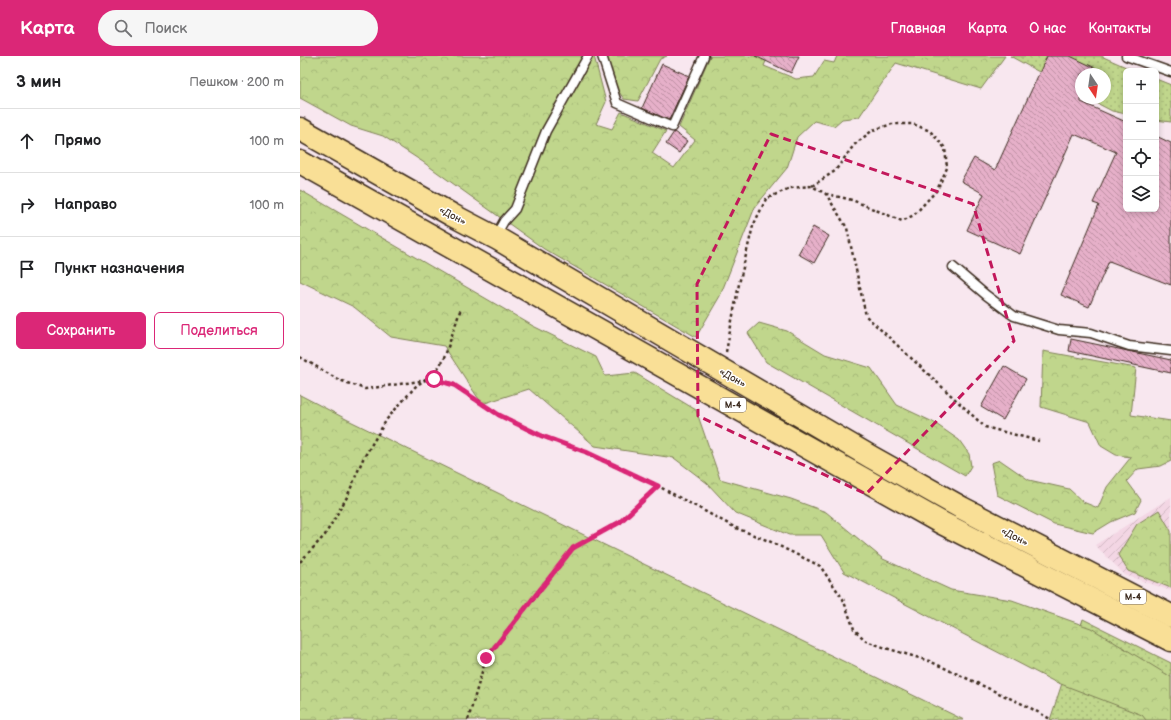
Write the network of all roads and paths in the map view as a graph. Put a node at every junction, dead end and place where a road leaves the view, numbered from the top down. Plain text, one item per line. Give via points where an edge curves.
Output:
1 (588, 56) edge
2 (602, 56) edge
3 (704, 56) edge
4 (1126, 56) edge
5 (1171, 72) edge
6 (300, 130) edge
7 (300, 162) edge
8 (812, 186) junction
9 (826, 194) junction
10 (495, 237) junction
11 (952, 267) dead end
12 (461, 308) dead end
13 (1171, 351) edge
14 (300, 357) edge
15 (723, 370) junction
16 (425, 380) junction
17 (1039, 441) dead end
18 (658, 486) junction
19 (300, 562) edge
20 (1171, 616) edge
21 (1171, 640) edge
22 (468, 720) edge
23 (1052, 720) edge

1 - 10 lane via 546,131 515,209
2 - 3 lane via 617,103 672,127
4 - 5 lane
6 - 10 highway, «Дон» / М-4
7 - 21 highway, М-4 via 940,522
8 - 9 path
8 - 9 path via 835,171 854,145 873,130 892,124 913,124 930,131 945,148 947,168 937,190 914,215 902,221 852,200
8 - 15 path via 790,188 766,199 753,226
9 - 17 path via 847,228 866,316 986,427
10 - 15 highway, «Дон» / М-4
11 - 13 lane via 1014,316 1058,330 1091,333 1129,346
12 - 16 path via 446,356 437,370
14 - 16 path via 340,380 365,389
15 - 20 highway, «Дон» / М-4 via 955,504
16 - 18 path via 434,379 454,385 499,415
16 - 19 path via 415,386 387,419 363,459 347,497 325,535
18 - 22 path via 620,522 573,548 486,658
18 - 23 path via 736,528 820,566 843,599 854,629 866,641 928,661

